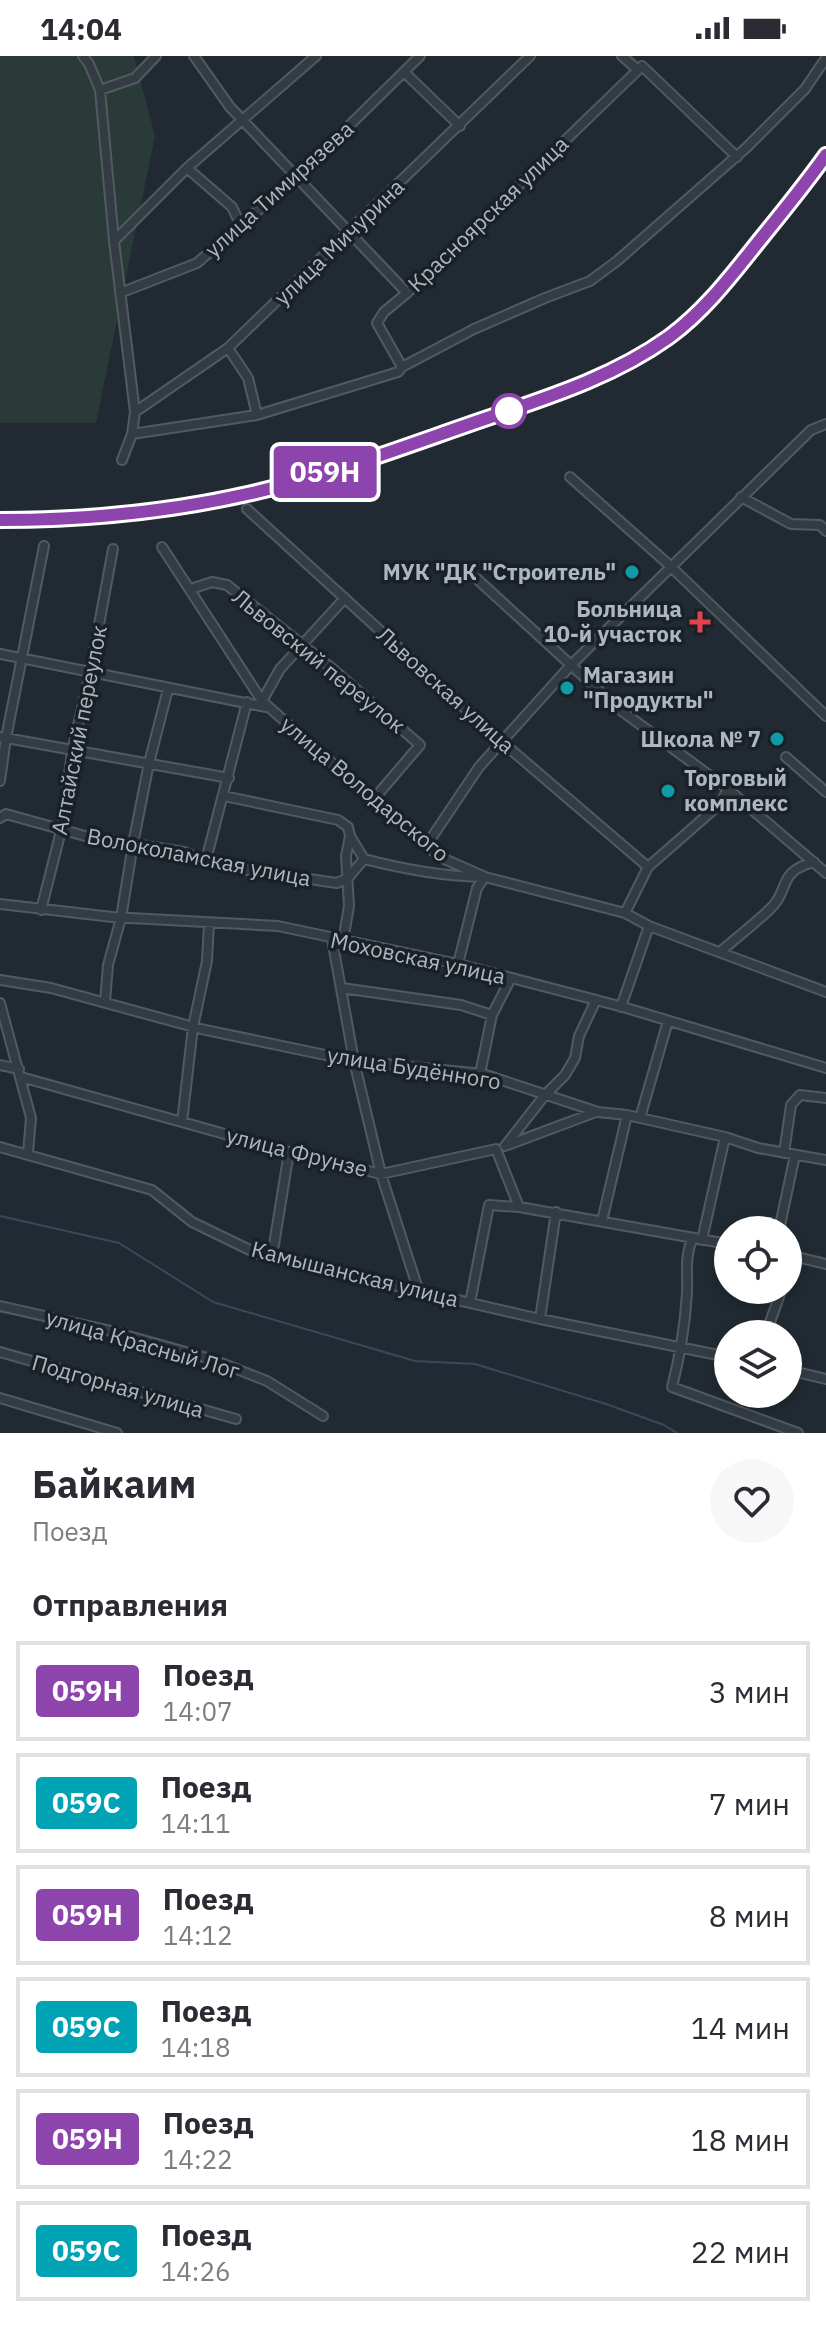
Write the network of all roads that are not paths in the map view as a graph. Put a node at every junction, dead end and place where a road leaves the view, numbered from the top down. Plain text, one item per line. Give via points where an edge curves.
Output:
1 (83, 56) edge
2 (156, 56) edge
3 (194, 56) edge
4 (316, 56) edge
5 (420, 56) edge
6 (530, 56) edge
7 (622, 56) edge
8 (826, 58) edge
9 (640, 68) junction
10 (404, 72) junction
11 (100, 90) junction
12 (243, 118) junction
13 (460, 126) junction
14 (737, 157) junction
15 (187, 168) junction
16 (298, 176) junction
17 (241, 226) junction
18 (350, 233) junction
19 (114, 241) junction
20 (120, 293) junction
21 (407, 293) junction
22 (228, 348) junction
23 (402, 367) junction
24 (135, 412) junction
25 (257, 415) junction
26 (824, 427) edge
27 (132, 434) junction
28 (122, 460) dead end
29 (570, 477) dead end
30 (741, 497) junction
31 (247, 509) dead end
32 (826, 531) edge
33 (44, 546) dead end
34 (162, 547) dead end
35 (113, 549) dead end
36 (672, 569) junction
37 (477, 579) dead end
38 (191, 589) junction
39 (345, 598) junction
40 (301, 643) junction
41 (0, 654) edge
42 (23, 659) junction
43 (571, 665) junction
44 (90, 673) junction
45 (168, 689) junction
46 (247, 702) junction
47 (265, 704) junction
48 (824, 710) edge
49 (3, 737) edge
50 (502, 742) junction
51 (72, 752) junction
52 (786, 757) dead end
53 (149, 763) junction
54 (229, 778) junction
55 (0, 781) edge
56 (728, 789) junction
57 (826, 792) edge
58 (224, 796) junction
59 (373, 800) junction
60 (0, 818) edge
61 (62, 827) junction
62 (350, 836) junction
63 (133, 844) junction
64 (426, 846) junction
65 (207, 856) junction
66 (364, 859) junction
67 (814, 862) junction
68 (648, 867) junction
69 (826, 873) edge
70 (485, 877) junction
71 (348, 878) junction
72 (0, 904) edge
73 (41, 910) junction
74 (625, 913) junction
75 (121, 918) junction
76 (209, 923) junction
77 (649, 926) junction
78 (332, 939) junction
79 (343, 941) junction
80 (720, 952) junction
81 (458, 964) junction
82 (511, 978) junction
83 (0, 980) edge
84 (342, 988) junction
85 (826, 992) edge
86 (596, 1000) junction
87 (105, 1002) junction
88 (0, 1003) edge
89 (621, 1007) junction
90 (492, 1015) junction
91 (668, 1021) junction
92 (193, 1027) junction
93 (354, 1061) junction
94 (0, 1065) edge
95 (826, 1068) edge
96 (20, 1073) junction
97 (480, 1074) junction
98 (545, 1095) junction
99 (826, 1098) edge
100 (598, 1112) junction
101 (627, 1115) junction
102 (640, 1118) junction
103 (182, 1122) junction
104 (725, 1137) junction
105 (0, 1147) edge
106 (500, 1148) junction
107 (289, 1152) junction
108 (28, 1153) junction
109 (784, 1153) junction
110 (795, 1155) junction
111 (826, 1160) edge
112 (381, 1174) junction
113 (519, 1207) junction
114 (556, 1212) junction
115 (782, 1216) edge
116 (602, 1221) junction
117 (698, 1239) junction
118 (714, 1242) edge
119 (272, 1257) junction
120 (802, 1259) edge
121 (826, 1264) edge
122 (419, 1292) junction
123 (470, 1303) junction
124 (0, 1306) edge
125 (540, 1319) junction
126 (682, 1346) junction
127 (0, 1352) edge
128 (714, 1354) edge
129 (802, 1373) edge
130 (826, 1379) edge
131 (0, 1398) edge
132 (323, 1416) dead end
133 (236, 1419) dead end
134 (117, 1433) edge
135 (798, 1433) edge

1 - 11 street
2 - 11 street via 135,78
3 - 12 street
4 - 12 street
5 - 10 street, улица Тимирязева
6 - 13 street, улица Мичурина
7 - 9 street
8 - 14 street via 805,89
9 - 14 street
9 - 21 street, Красноярская улица
10 - 13 street
10 - 16 street, улица Тимирязева
11 - 19 street
12 - 15 street
12 - 16 street
13 - 18 street, улица Мичурина
14 - 23 street via 590,281 474,329
15 - 17 street via 232,207
15 - 19 street
16 - 17 street, улица Тимирязева
16 - 18 street
17 - 20 street, улица Тимирязева via 197,263
18 - 21 street
18 - 22 street, улица Мичурина
19 - 20 street
20 - 24 street
21 - 23 street, Красноярская улица via 377,323
22 - 24 street, улица Мичурина
22 - 25 street via 248,378
23 - 25 street
24 - 27 street
25 - 27 street
26 - 30 street via 811,430
27 - 28 street
29 - 36 street
30 - 32 street via 791,524 820,525
30 - 36 street
31 - 39 street, Львовская улица
33 - 42 street
34 - 38 street, улица Володарского
35 - 44 street, Алтайский переулок
36 - 43 street
36 - 48 street
37 - 43 street
38 - 40 street, Львовский переулок via 212,582 227,585
38 - 47 street, улица Володарского
39 - 40 street
39 - 50 street, Львовская улица
40 - 47 street via 280,669
40 - 59 street, Львовский переулок via 420,745
41 - 42 street
42 - 44 street
42 - 49 street
43 - 50 street
43 - 56 street via 619,709
44 - 45 street
44 - 51 street, Алтайский переулок
45 - 46 street
45 - 53 street
46 - 47 street
46 - 54 street
47 - 59 street, улица Володарского
49 - 51 street
49 - 55 street
50 - 64 street
50 - 68 street, Львовская улица
51 - 53 street
51 - 61 street, Алтайский переулок
52 - 57 street
53 - 54 street
53 - 63 street
54 - 58 street
56 - 67 street
56 - 68 street via 720,804
58 - 62 street via 338,820
58 - 65 street
59 - 64 street, улица Володарского
60 - 61 street, Волоколамская улица via 6,814
61 - 63 street, Волоколамская улица
61 - 73 street, Алтайский переулок
62 - 66 street
62 - 71 street
63 - 65 street, Волоколамская улица
63 - 75 street
64 - 70 street, улица Володарского
65 - 71 street, Волоколамская улица via 233,868 337,883
66 - 70 street via 448,876
66 - 71 street
67 - 69 street
67 - 80 street via 788,874 772,907
68 - 74 street
70 - 74 street, улица Володарского
70 - 81 street via 477,888
71 - 79 street
72 - 73 street, Моховская улица
73 - 75 street, Моховская улица
74 - 77 street, улица Володарского
75 - 76 street, Моховская улица
75 - 87 street
76 - 78 street, Моховская улица via 278,926
76 - 92 street
77 - 80 street, улица Володарского
77 - 89 street
78 - 79 street, Моховская улица
78 - 84 street
79 - 81 street, Моховская улица
80 - 85 street, улица Володарского
81 - 82 street, Моховская улица
82 - 86 street, Моховская улица
82 - 90 street
83 - 87 street, улица Будённого
84 - 90 street via 461,1005
84 - 93 street
86 - 89 street, Моховская улица
86 - 98 street via 575,1058
87 - 92 street, улица Будённого
88 - 96 street
89 - 91 street, Моховская улица
90 - 97 street
91 - 95 street, Моховская улица
91 - 102 street
92 - 93 street, улица Будённого
92 - 103 street
93 - 97 street, улица Будённого
93 - 112 street
94 - 96 street, улица Фрунзе
96 - 103 street, улица Фрунзе
96 - 108 street via 31,1118
97 - 98 street, улица Будённого
98 - 100 street, улица Будённого
98 - 106 street
99 - 109 street via 794,1099
100 - 101 street, улица Будённого
100 - 106 street, улица Фрунзе
101 - 102 street, улица Будённого
101 - 116 street
102 - 104 street, улица Будённого
103 - 107 street, улица Фрунзе
104 - 109 street, улица Будённого
104 - 117 street
105 - 108 street, Камышанская улица
106 - 112 street, улица Фрунзе
106 - 113 street
107 - 112 street, улица Фрунзе
107 - 119 street
108 - 119 street, Камышанская улица via 152,1190 192,1222
109 - 110 street, улица Будённого
110 - 111 street, улица Будённого
110 - 115 street
112 - 122 street
113 - 114 street
113 - 123 street via 489,1205
114 - 116 street
114 - 125 street
116 - 117 street
117 - 118 street
117 - 126 street via 686,1251
119 - 122 street, Камышанская улица
120 - 121 street
122 - 123 street, Камышанская улица
123 - 125 street, Камышанская улица
124 - 132 street, улица Красный Лог via 211,1359 267,1381
125 - 126 street, Камышанская улица
126 - 128 street, Камышанская улица
126 - 135 street via 672,1387
127 - 133 street, Подгорная улица
129 - 130 street
131 - 134 street

